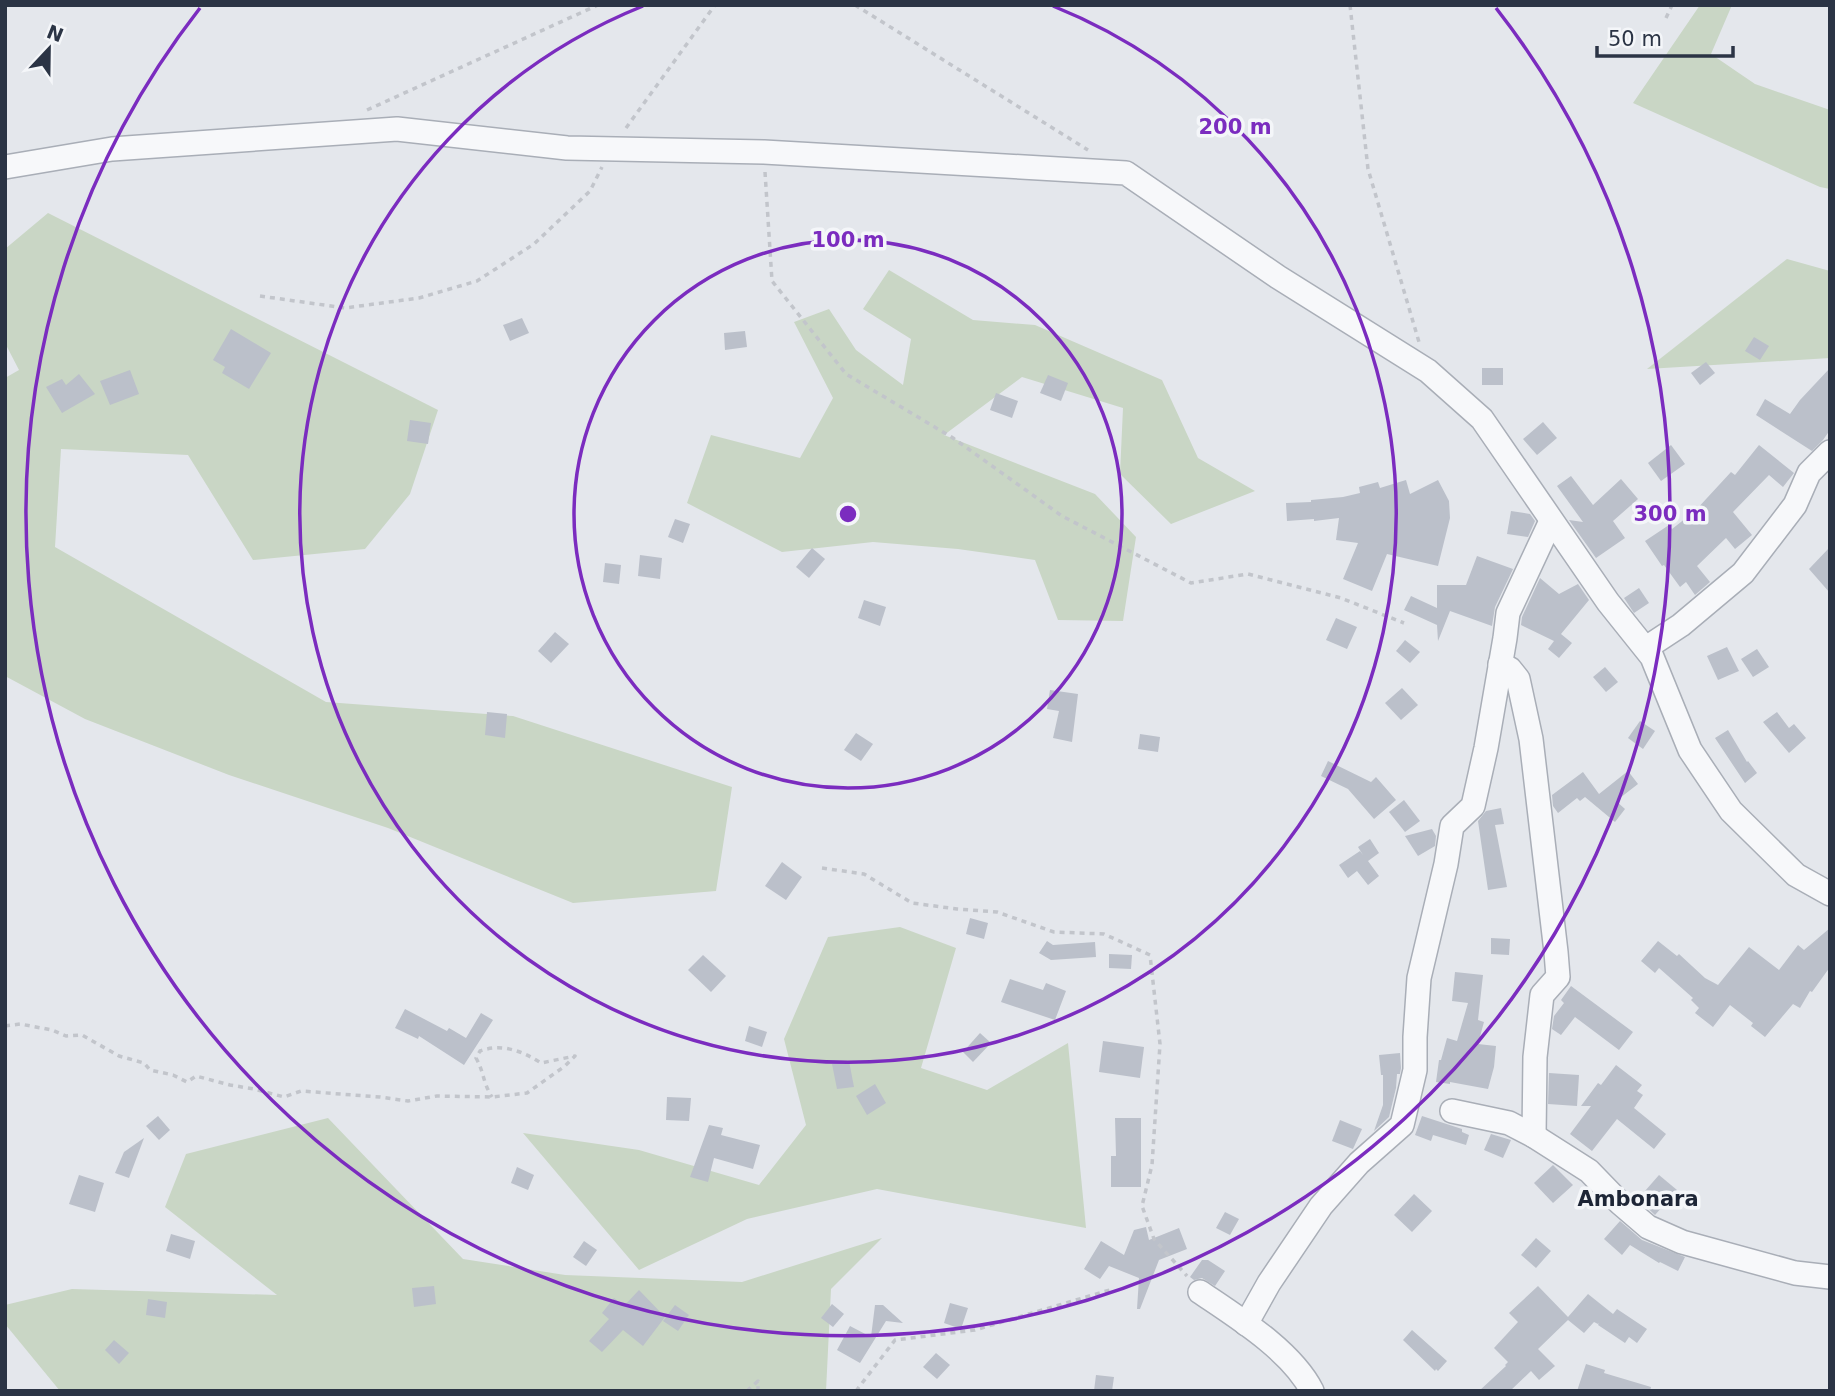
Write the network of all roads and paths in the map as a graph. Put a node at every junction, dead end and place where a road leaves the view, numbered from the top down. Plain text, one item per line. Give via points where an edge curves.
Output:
1 (598, 5) edge
2 (715, 5) edge
3 (855, 5) edge
4 (1350, 5) edge
5 (1672, 5) edge
6 (1666, 18) dead end
7 (363, 112) dead end
8 (611, 149) junction
9 (1091, 151) dead end
10 (764, 152) junction
11 (5, 167) edge
12 (260, 296) dead end
13 (1428, 371) junction
14 (1830, 452) edge
15 (1551, 521) junction
16 (1404, 623) dead end
17 (1646, 649) junction
18 (1500, 664) junction
19 (821, 868) dead end
20 (1830, 894) edge
21 (5, 1026) edge
22 (492, 1097) junction
23 (1452, 1111) dead end
24 (1534, 1136) junction
25 (1830, 1277) edge
26 (1113, 1289) dead end
27 (1200, 1292) joint
28 (1245, 1324) junction
29 (747, 1391) edge
30 (758, 1391) edge
31 (856, 1391) edge
32 (1312, 1391) edge

1 - 7 path
2 - 8 path
3 - 9 path
4 - 13 path via 1368,169
5 - 6 path
8 - 10 street
8 - 11 street via 397,128 112,149
8 - 12 path via 590,191 534,244 477,281 419,298 345,308
10 - 13 street via 1126,173 1278,277
10 - 16 path via 772,281 846,374 953,438 1062,516 1191,583 1248,574 1341,598
13 - 15 street via 1482,419
14 - 17 street via 1809,473 1795,505 1743,573
15 - 17 street
15 - 18 street via 1507,613
17 - 20 street via 1690,750 1731,811 1796,875
18 - 24 street via 1518,679 1531,739 1558,977 1542,995
18 - 28 street via 1473,806 1452,826 1419,978 1415,1070 1402,1125 1359,1163 1321,1206
19 - 27 path via 864,874 912,903 997,912 1054,932 1104,934 1150,955 1160,1044 1152,1166 1142,1206 1154,1239
21 - 22 path via 20,1024 66,1036 82,1035 150,1070 187,1082 196,1076 284,1097 301,1091 408,1101 436,1096
22 - 22 path via 527,1093 575,1056 541,1063 510,1049 480,1051 476,1058
23 - 24 street via 1509,1123
24 - 25 street via 1589,1171 1648,1227 1682,1242 1795,1273
26 - 31 path via 975,1331 895,1340
27 - 28 street
28 - 32 street via 1275,1346 1306,1378
29 - 30 path via 758,1381

